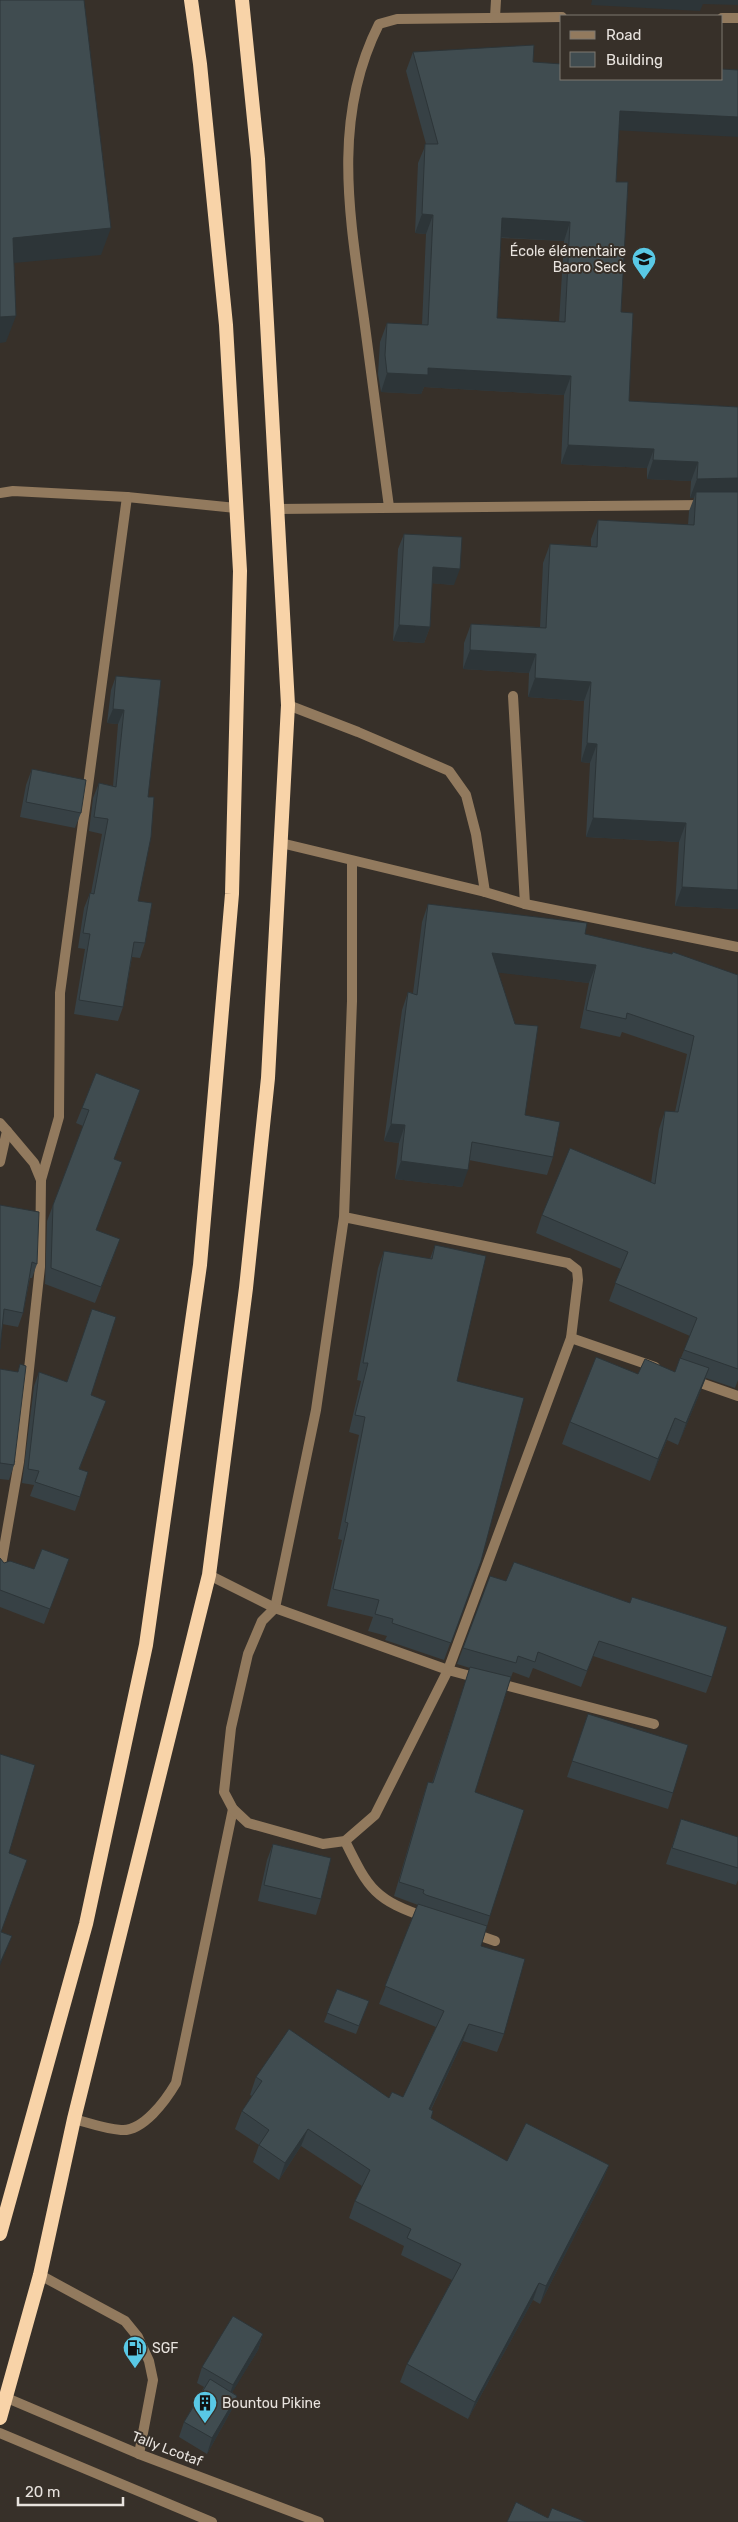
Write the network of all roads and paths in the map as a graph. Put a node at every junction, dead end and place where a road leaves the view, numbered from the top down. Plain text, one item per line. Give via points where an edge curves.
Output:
1 (191, 0) edge
2 (242, 0) edge
3 (496, 0) edge
4 (496, 17) junction
5 (560, 17) edge
6 (723, 18) edge
7 (738, 18) edge
8 (0, 493) edge
9 (127, 497) junction
10 (718, 504) edge
11 (389, 507) junction
12 (236, 508) junction
13 (277, 509) junction
14 (513, 696) dead end
15 (288, 705) junction
16 (281, 843) junction
17 (352, 861) junction
18 (485, 892) junction
19 (525, 904) junction
20 (738, 947) edge
21 (4, 1127) edge
22 (0, 1162) edge
23 (41, 1180) junction
24 (344, 1217) junction
25 (571, 1338) junction
26 (664, 1370) edge
27 (682, 1377) edge
28 (738, 1396) edge
29 (0, 1571) edge
30 (209, 1575) junction
31 (275, 1608) junction
32 (448, 1670) junction
33 (654, 1724) dead end
34 (233, 1809) junction
35 (345, 1842) junction
36 (438, 1922) edge
37 (457, 1928) edge
38 (495, 1941) dead end
39 (74, 2119) junction
40 (0, 2234) edge
41 (40, 2275) junction
42 (7, 2398) junction
43 (0, 2418) edge
44 (0, 2433) edge
45 (140, 2454) junction
46 (212, 2522) edge
47 (318, 2522) edge

1 - 12 highway via 226,324
2 - 13 highway via 258,159
3 - 4 street
4 - 5 street
4 - 11 street via 397,19 379,24 368,46 348,128 349,208
6 - 7 street
8 - 9 street
9 - 12 street
9 - 23 street via 60,993 59,1117
10 - 11 street
11 - 13 street
12 - 40 highway via 240,571 232,894 200,1265 146,1645 86,1924
13 - 15 highway
14 - 19 street
15 - 16 highway
15 - 18 street via 449,771 466,795
16 - 17 street
16 - 30 highway via 268,1078 246,1288
17 - 18 street
17 - 24 street via 352,1001
18 - 19 street
19 - 20 street
21 - 22 street
21 - 23 street via 34,1163
23 - 29 street via 40,1266 19,1462
24 - 25 street via 568,1263 576,1270 578,1280
24 - 31 street via 316,1410
25 - 26 street
25 - 32 street
27 - 28 street
30 - 31 street
30 - 39 highway
31 - 32 street
31 - 34 street via 262,1621 248,1654 231,1728 224,1792
32 - 33 street
32 - 35 street via 375,1816
34 - 35 street via 248,1823 323,1844
34 - 39 street via 176,2083 166,2101 133,2128 122,2131
35 - 36 street via 379,1897
37 - 38 street
39 - 41 highway
41 - 42 highway
41 - 45 street via 126,2320 138,2337 153,2380
42 - 43 highway
42 - 45 street, Tally Lcotaf
44 - 46 street
45 - 47 street, Tally Lcotaf

